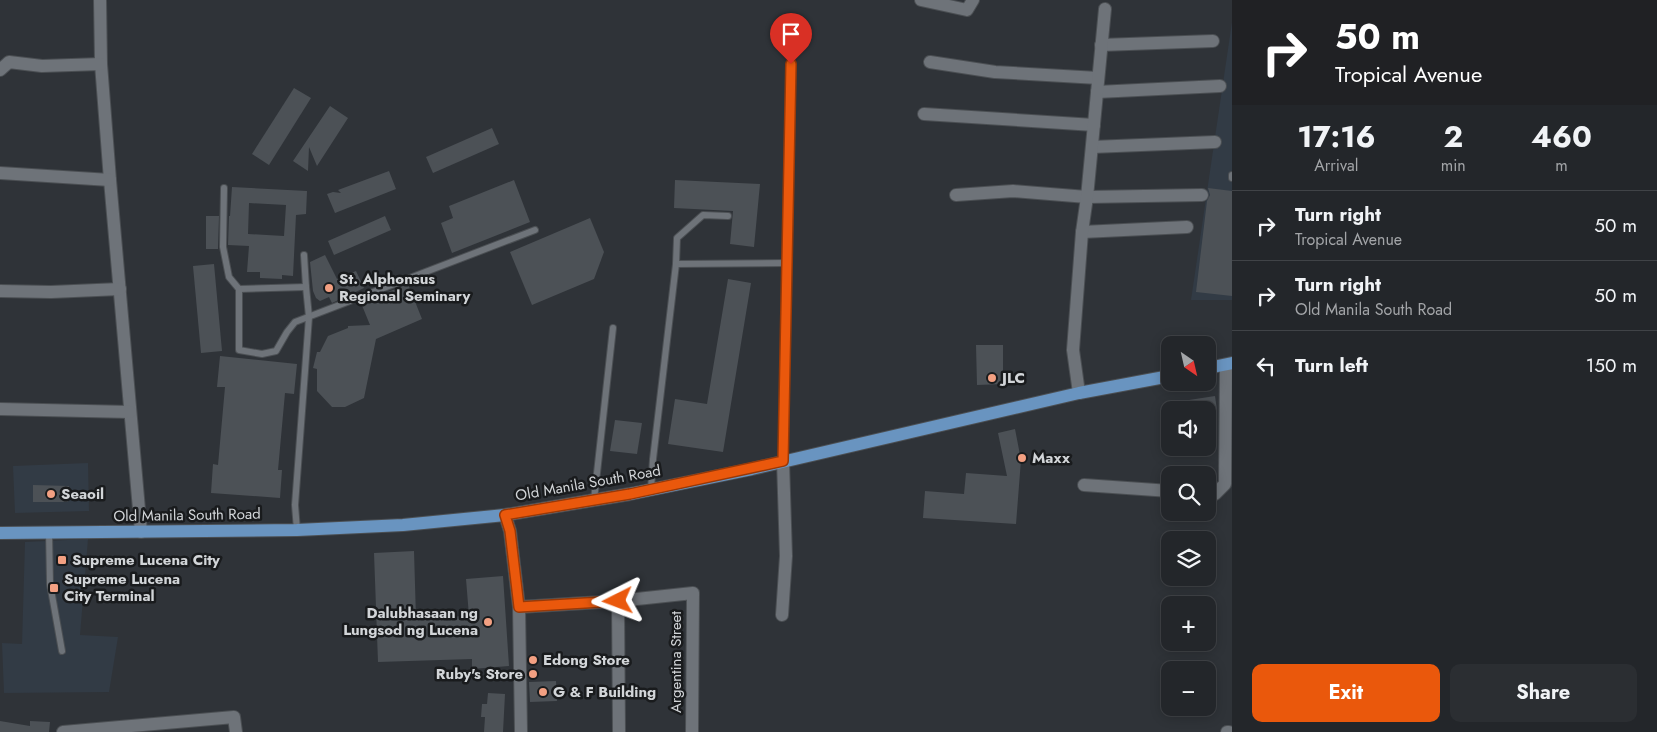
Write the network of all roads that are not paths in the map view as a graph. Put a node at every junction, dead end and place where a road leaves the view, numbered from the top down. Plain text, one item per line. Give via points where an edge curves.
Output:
1 (100, 0) edge
2 (921, 0) edge
3 (973, 0) edge
4 (1105, 9) dead end
5 (1213, 41) dead end
6 (1101, 46) junction
7 (930, 62) dead end
8 (101, 64) junction
9 (791, 64) dead end
10 (0, 70) edge
11 (1098, 78) junction
12 (1220, 86) dead end
13 (1097, 92) junction
14 (924, 114) dead end
15 (1094, 125) junction
16 (1214, 142) dead end
17 (1092, 147) junction
18 (0, 173) edge
19 (110, 180) junction
20 (224, 188) dead end
21 (956, 195) dead end
22 (1202, 195) dead end
23 (1087, 197) junction
24 (728, 216) dead end
25 (1187, 227) dead end
26 (535, 230) dead end
27 (1082, 232) junction
28 (304, 255) dead end
29 (787, 263) junction
30 (676, 264) junction
31 (306, 287) junction
32 (120, 289) junction
33 (239, 289) junction
34 (0, 291) edge
35 (309, 318) junction
36 (613, 328) dead end
37 (1229, 364) edge
38 (1216, 366) edge
39 (1161, 378) edge
40 (1079, 393) junction
41 (0, 410) edge
42 (130, 412) junction
43 (783, 461) junction
44 (1084, 485) dead end
45 (652, 489) junction
46 (1161, 490) edge
47 (1216, 492) edge
48 (594, 500) junction
49 (505, 515) junction
50 (297, 530) junction
51 (49, 532) junction
52 (141, 532) junction
53 (0, 533) edge
54 (618, 601) junction
55 (519, 607) junction
56 (782, 615) dead end
57 (62, 651) dead end
58 (63, 732) edge
59 (236, 732) edge
60 (521, 732) edge
61 (619, 732) edge
62 (692, 732) edge

1 - 8 street
2 - 3 street via 967,10
4 - 6 street
5 - 6 street
6 - 11 street
7 - 11 street via 995,72
8 - 10 street via 42,66 9,62
8 - 19 street
9 - 29 lane
11 - 13 street
12 - 13 street
13 - 15 street
14 - 15 street
15 - 17 street
16 - 17 street
17 - 23 street
18 - 19 street
19 - 32 street
20 - 33 lane via 223,248 229,277
21 - 23 street via 1013,191
22 - 23 street
23 - 27 street
24 - 30 lane via 703,215 678,238
25 - 27 street
26 - 35 lane
27 - 40 street via 1073,350
28 - 31 lane
29 - 30 lane
29 - 43 lane
30 - 45 lane
31 - 33 lane
31 - 35 lane
32 - 34 street
32 - 42 street
33 - 35 lane via 239,350 262,354 276,352 295,322
35 - 50 lane via 295,506
36 - 48 lane
37 - 38 main road
37 - 47 street via 1225,484
39 - 40 main road, Old Manila South Road
40 - 43 main road, Old Manila South Road
41 - 42 street
42 - 52 street
43 - 45 main road, Old Manila South Road
43 - 56 street via 786,556
44 - 46 street
45 - 48 main road, Old Manila South Road
48 - 49 main road, Old Manila South Road
49 - 50 main road, Old Manila South Road via 403,526
49 - 55 street via 510,531
50 - 52 main road, Old Manila South Road
51 - 52 main road, Old Manila South Road
51 - 53 main road, Old Manila South Road
51 - 57 lane via 50,584
54 - 55 street
54 - 61 street
54 - 62 street, Argentina Street via 693,593
55 - 60 street
58 - 59 street via 234,717

